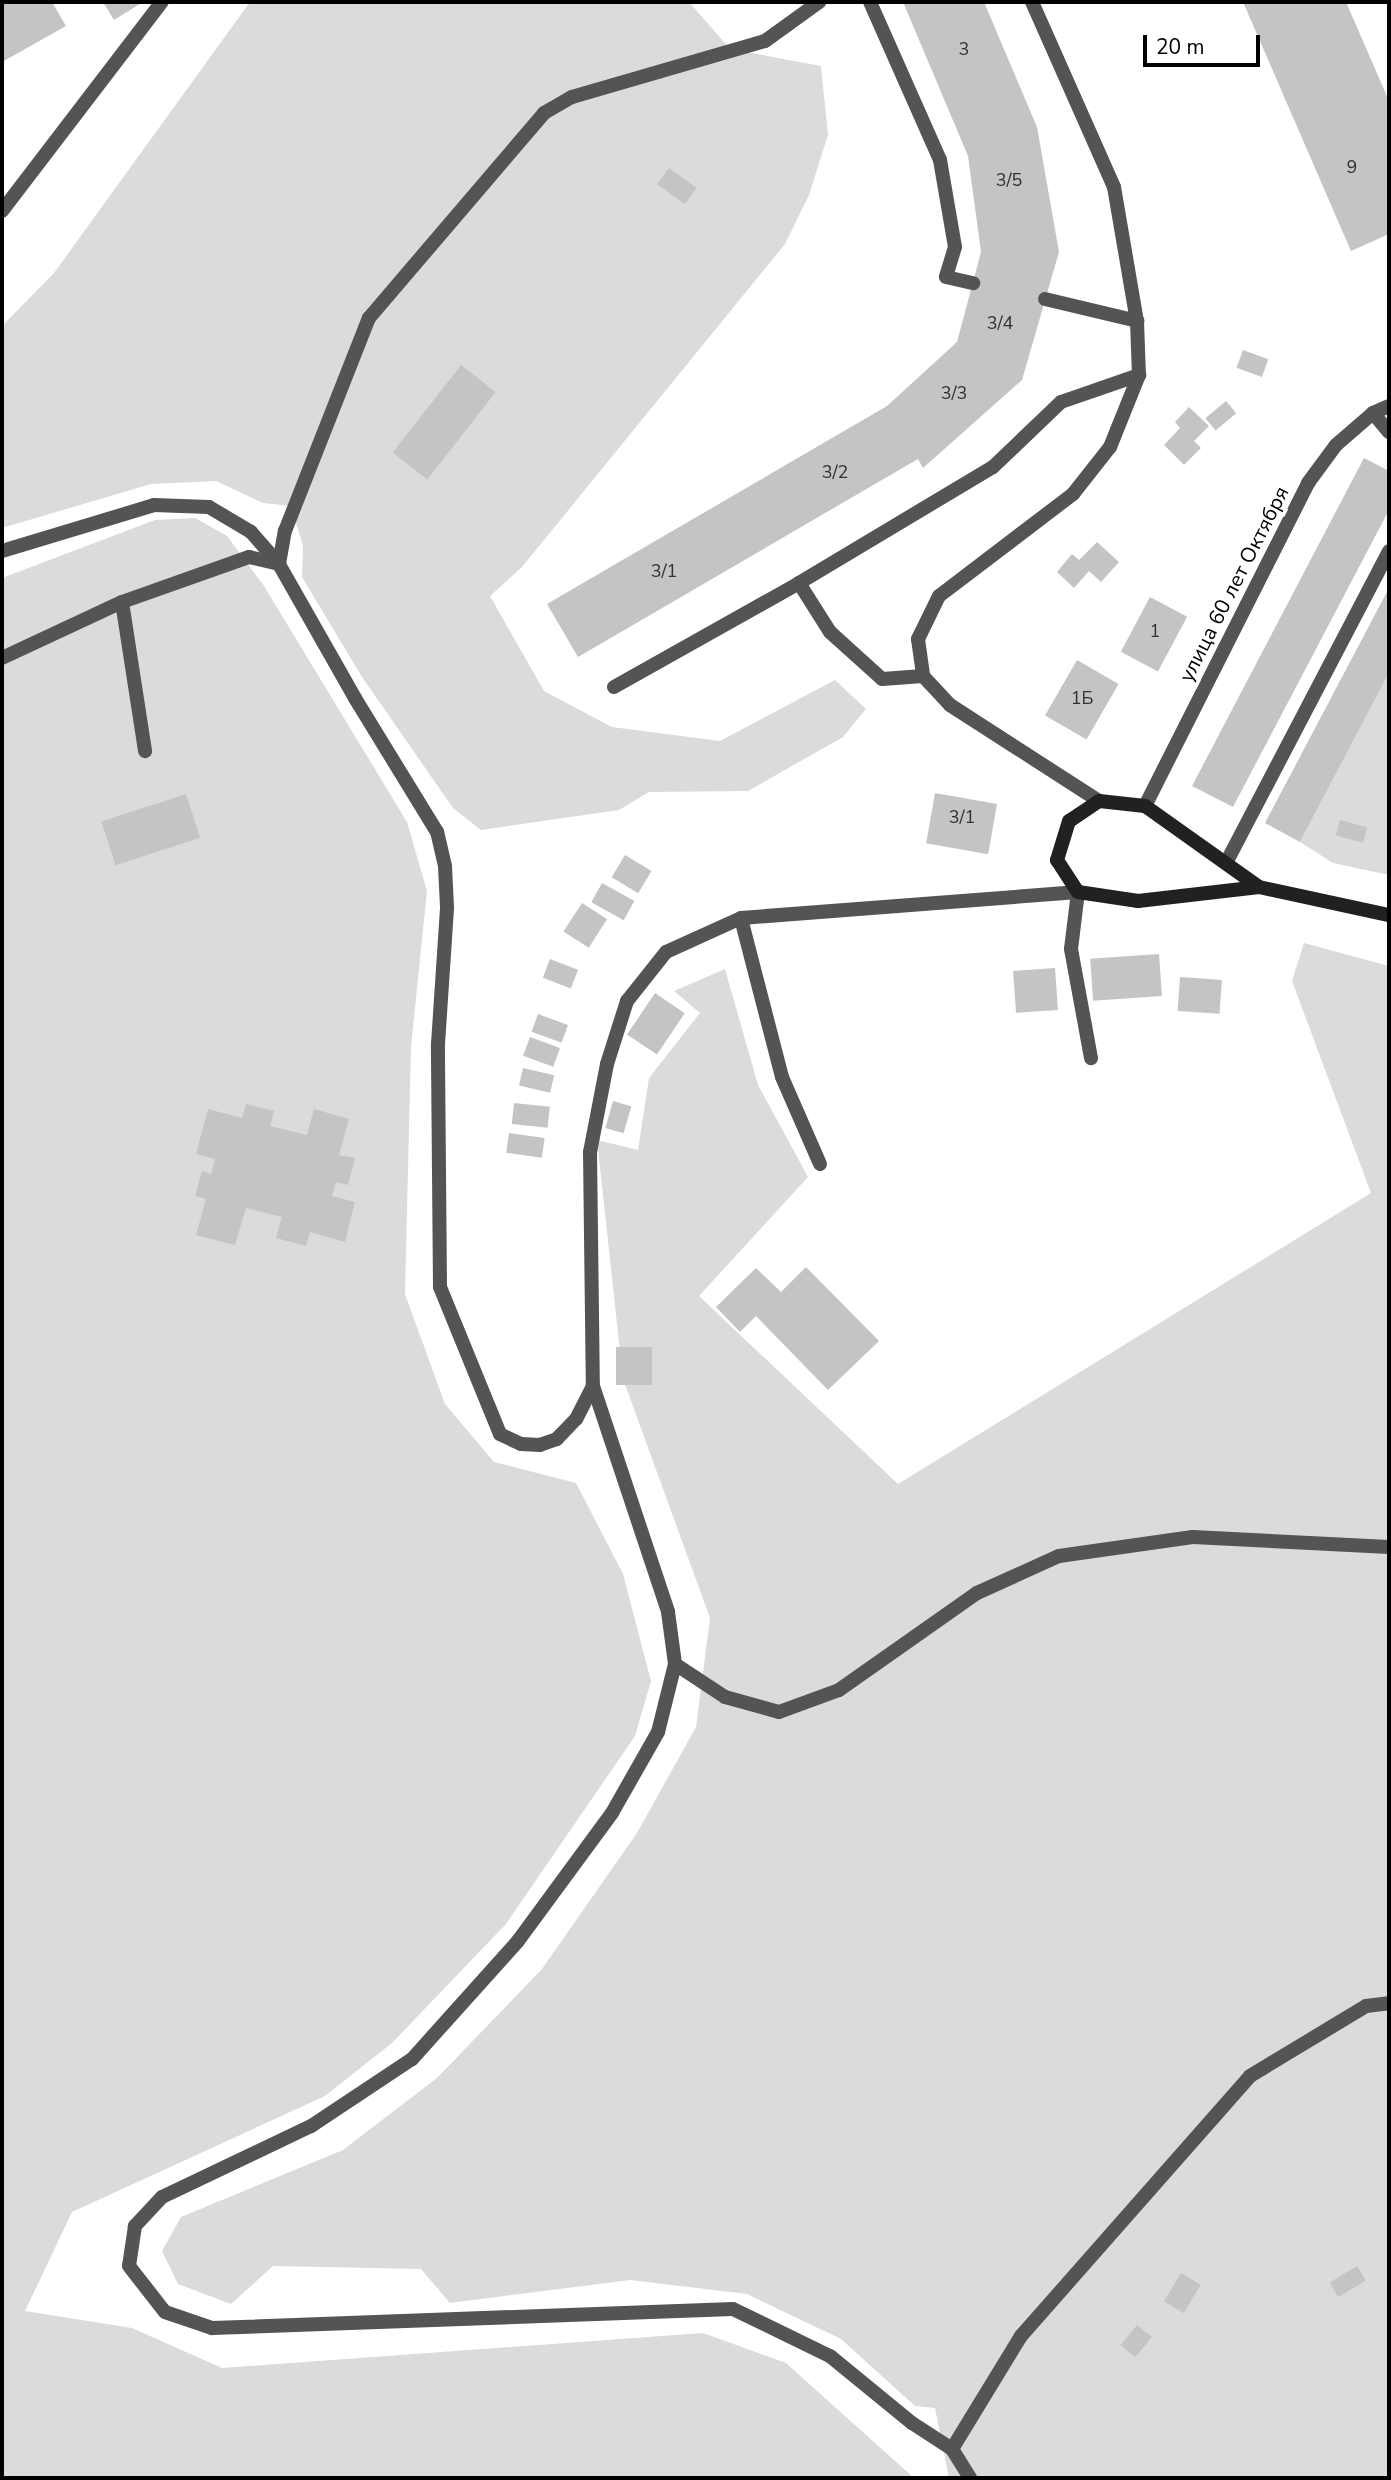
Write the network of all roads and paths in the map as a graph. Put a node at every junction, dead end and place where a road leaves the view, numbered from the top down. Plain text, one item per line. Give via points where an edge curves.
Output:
1 (162, 2) edge
2 (819, 2) edge
3 (870, 2) edge
4 (1032, 2) edge
5 (2, 211) edge
6 (973, 283) dead end
7 (1045, 299) dead end
8 (1137, 321) junction
9 (1139, 375) junction
10 (1389, 406) edge
11 (1373, 413) junction
12 (1389, 432) edge
13 (2, 551) edge
14 (1389, 551) edge
15 (279, 564) junction
16 (799, 583) junction
17 (122, 602) junction
18 (2, 658) edge
19 (923, 676) junction
20 (614, 687) dead end
21 (145, 751) dead end
22 (1099, 800) junction
23 (1145, 806) junction
24 (1226, 863) junction
25 (1259, 887) junction
26 (1078, 892) junction
27 (1389, 915) edge
28 (741, 918) junction
29 (1091, 1058) dead end
30 (820, 1164) dead end
31 (593, 1386) junction
32 (1389, 1547) edge
33 (675, 1664) junction
34 (1389, 2003) edge
35 (952, 2449) junction
36 (970, 2478) edge

1 - 5 street
2 - 15 street via 765,41 572,97 544,113 369,317 285,531
3 - 6 street via 940,160 955,247 946,277
4 - 8 street via 1114,187
7 - 8 street
8 - 9 street
9 - 16 street via 1060,402 993,467
9 - 19 street via 1110,447 1073,494 939,596 918,639
10 - 11 street, улица 60 лет Октября
11 - 12 street
11 - 23 street, улица 60 лет Октября via 1336,445 1308,483
13 - 15 street via 154,505 209,507 251,532
14 - 24 street
15 - 17 street via 249,557
15 - 31 street via 437,832 445,866 447,907 438,1044 440,1287 500,1434 521,1444 540,1445 557,1439 576,1419
16 - 19 street via 830,632 882,679
16 - 20 street
17 - 18 street
17 - 21 street
19 - 22 street via 950,705
22 - 23 street
22 - 26 street via 1069,821 1057,860
23 - 24 street
24 - 25 street
25 - 26 street via 1138,901
25 - 27 street
26 - 28 street
26 - 29 street via 1071,949
28 - 30 street via 782,1077
28 - 31 street via 666,952 627,1001 607,1064 590,1152
31 - 33 street via 668,1612
32 - 33 street via 1193,1537 1059,1556 977,1592 839,1690 779,1712 725,1697
33 - 35 street via 658,1732 612,1813 518,1941 411,2059 311,2126 162,2197 135,2225 129,2266 165,2312 212,2329 733,2309 830,2356 912,2423
34 - 35 street via 1366,2006 1250,2076 1021,2336
35 - 36 street

